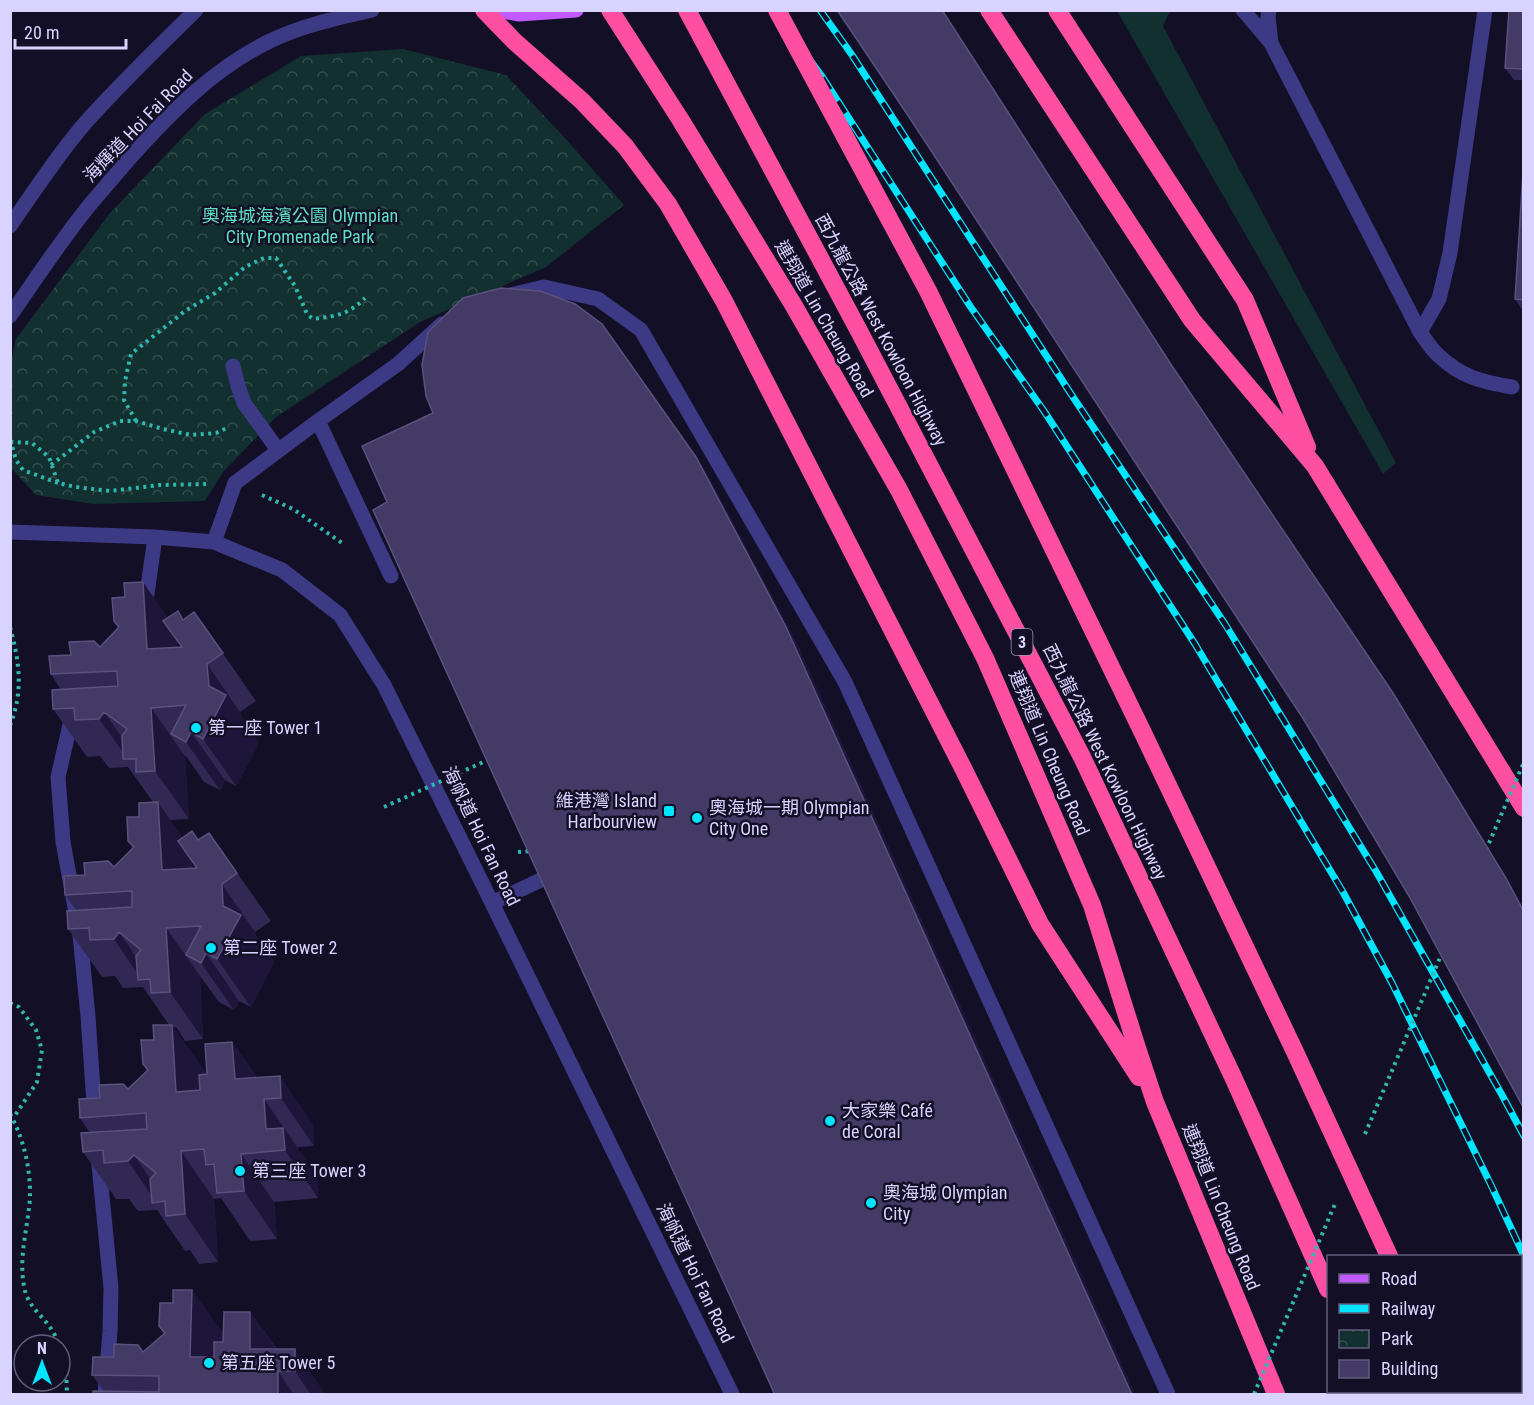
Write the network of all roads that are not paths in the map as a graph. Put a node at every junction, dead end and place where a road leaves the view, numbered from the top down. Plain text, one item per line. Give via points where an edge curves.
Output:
1 (196, 10) edge
2 (372, 10) edge
3 (484, 10) edge
4 (497, 10) edge
5 (610, 10) edge
6 (687, 10) edge
7 (777, 10) edge
8 (989, 10) edge
9 (1057, 10) edge
10 (1243, 10) edge
11 (1269, 10) edge
12 (1485, 10) edge
13 (575, 11) edge
14 (1272, 43) junction
15 (10, 226) edge
16 (500, 297) edge
17 (10, 316) edge
18 (459, 316) edge
19 (1420, 332) junction
20 (233, 366) dead end
21 (1512, 387) dead end
22 (318, 421) junction
23 (278, 450) junction
24 (1315, 466) junction
25 (10, 532) edge
26 (155, 537) junction
27 (214, 542) junction
28 (390, 576) edge
29 (134, 621) edge
30 (75, 701) edge
31 (1524, 808) edge
32 (545, 878) edge
33 (492, 903) junction
34 (1155, 1102) junction
35 (1388, 1255) edge
36 (1327, 1285) edge
37 (105, 1395) edge
38 (732, 1395) edge
39 (1168, 1395) edge
40 (1276, 1395) edge

1 - 15 street, 海輝道 Hoi Fai Road via 85,123
2 - 17 street, 海輝道 Hoi Fai Road via 298,28 239,57 210,78 147,139 93,202
3 - 34 highway via 625,146 668,204 724,301 1040,924
4 - 13 main road via 519,14
5 - 34 highway, 連翔道 Lin Cheung Road via 794,306 899,490 984,658 1092,905
6 - 36 highway, 西九龍公路 West Kowloon Highway / 3 via 1082,757
7 - 35 highway, bridge via 928,291 1296,1054
8 - 24 highway via 1192,320
9 - 24 highway via 1245,300
10 - 14 street
11 - 14 street
12 - 19 street via 1450,253 1439,299
14 - 19 street
16 - 39 street via 544,287 598,299 641,330 845,682
18 - 22 street via 439,325 398,364
19 - 21 street via 1437,354 1459,371 1485,382
20 - 23 street via 244,403
22 - 23 street
22 - 28 street
23 - 27 street via 235,483
24 - 31 highway
25 - 26 street, 海帆道 Hoi Fan Road
26 - 27 street, 海帆道 Hoi Fan Road
26 - 29 street via 147,594
27 - 33 street, 海帆道 Hoi Fan Road via 282,570 340,615 384,685
30 - 37 street via 58,777 63,842 80,935 111,1287
32 - 33 street
33 - 38 street, 海帆道 Hoi Fan Road
34 - 40 highway, 連翔道 Lin Cheung Road

